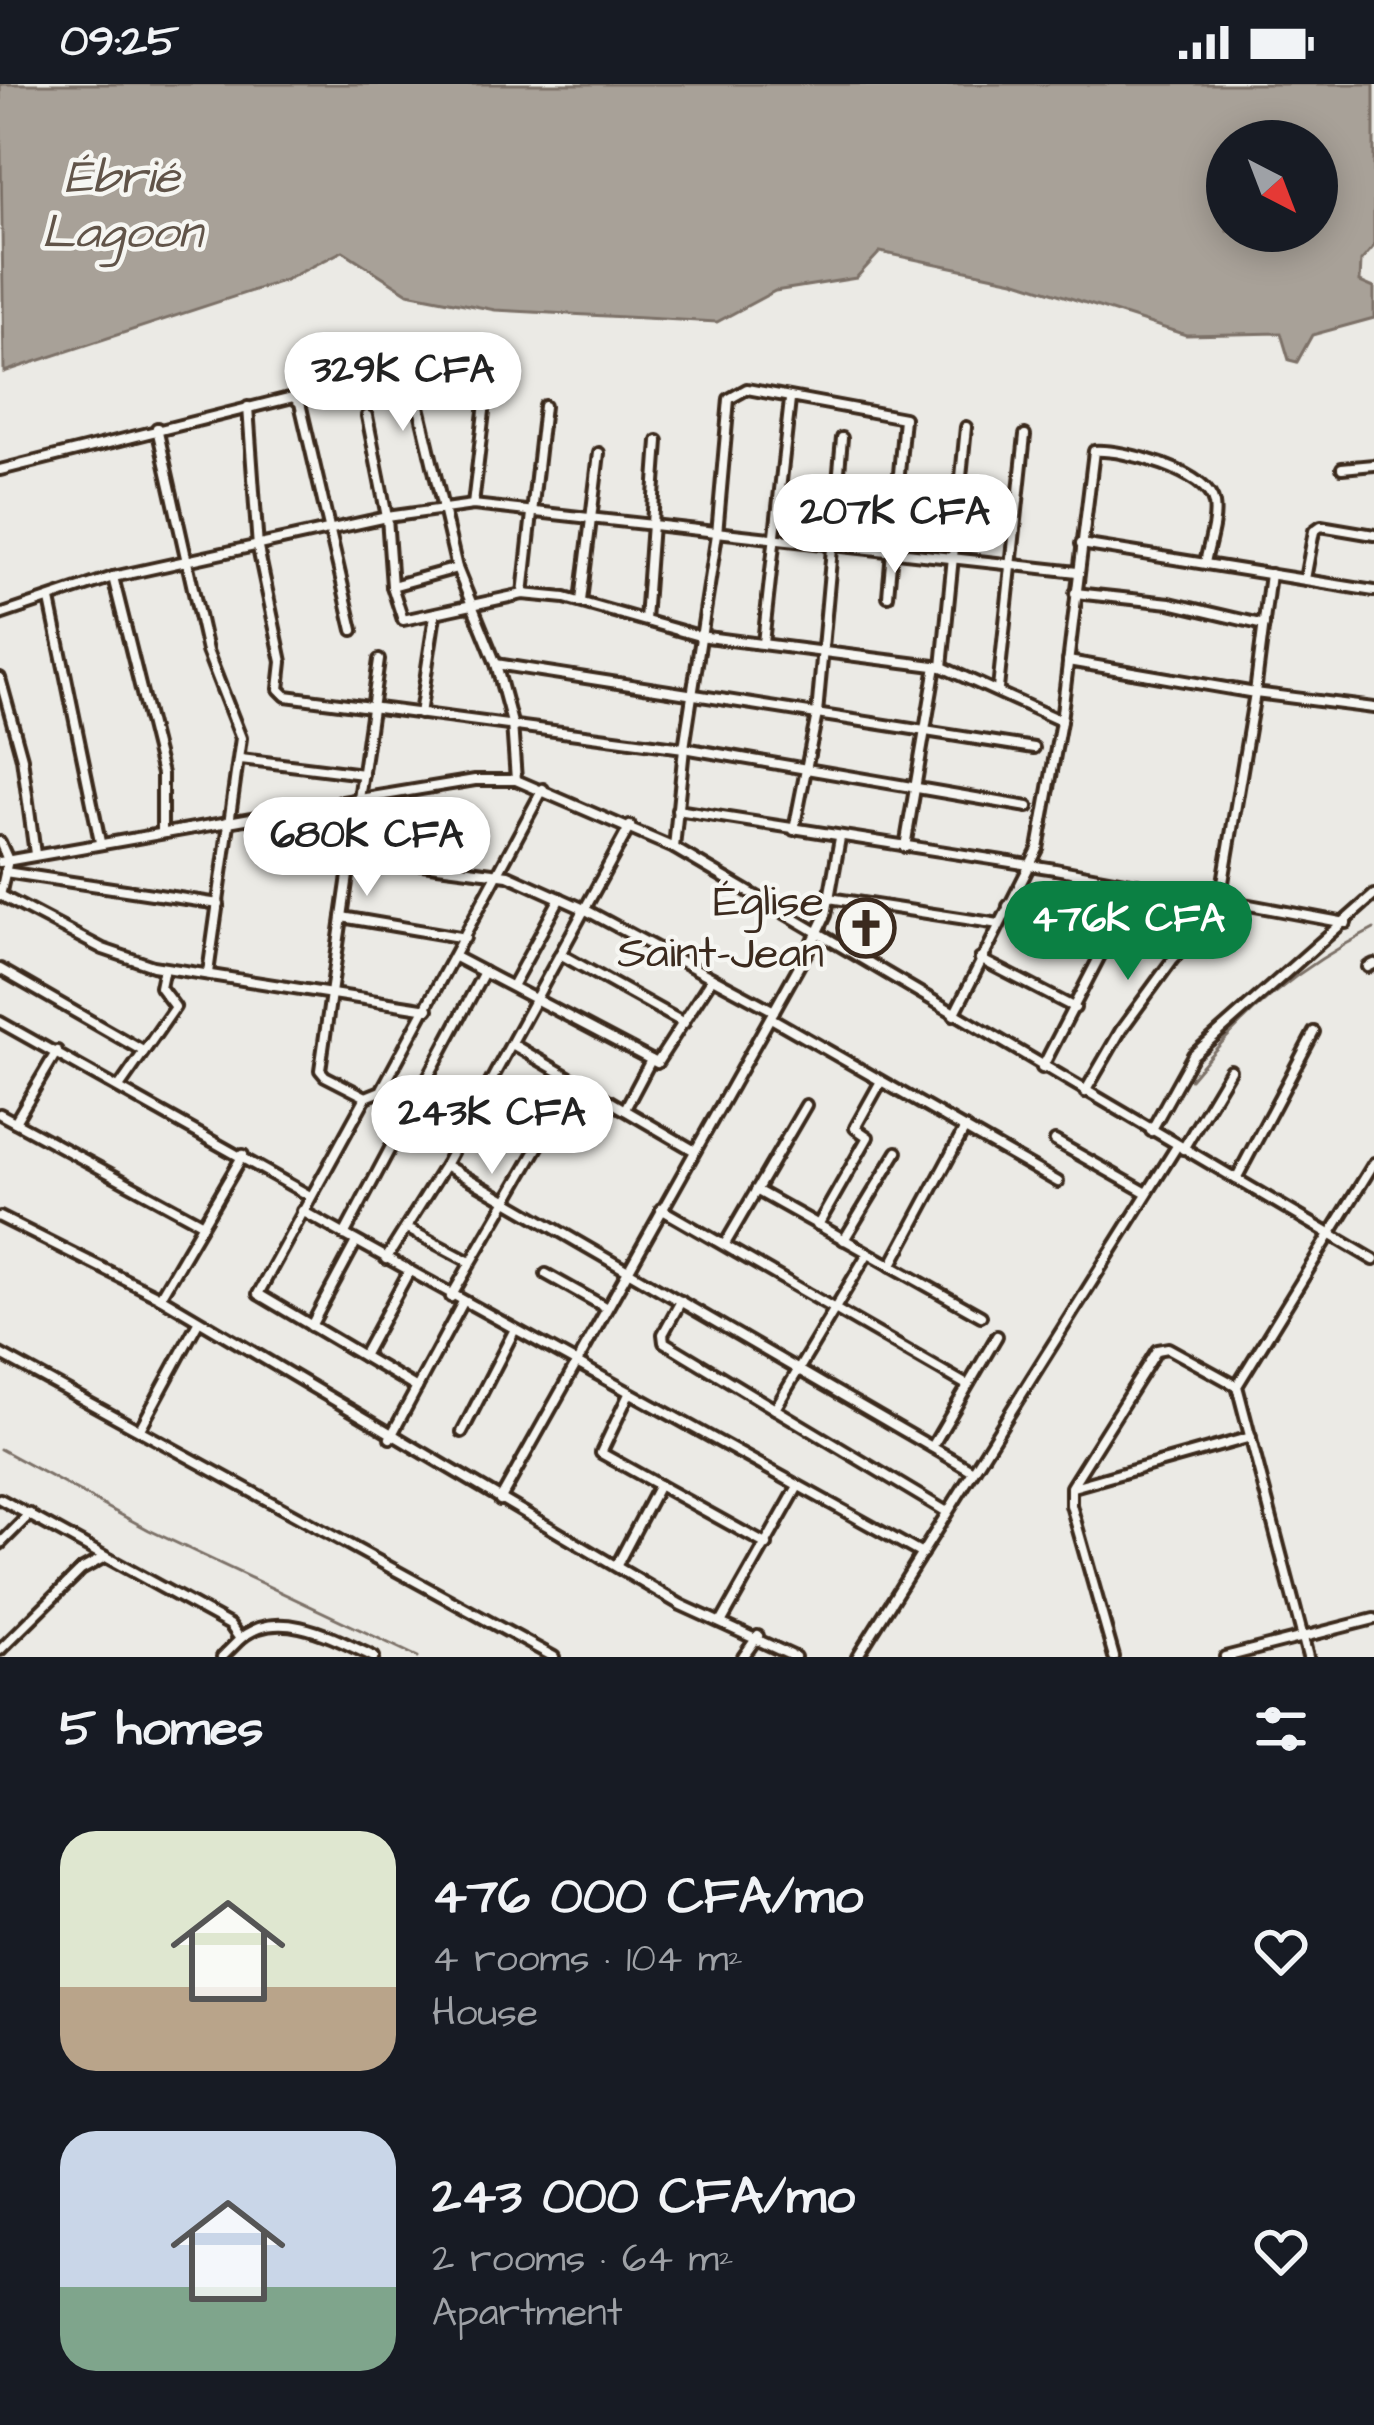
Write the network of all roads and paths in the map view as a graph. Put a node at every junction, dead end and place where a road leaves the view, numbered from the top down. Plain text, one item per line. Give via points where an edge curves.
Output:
1 (406, 351) dead end
2 (488, 377) dead end
3 (790, 400) junction
4 (544, 406) dead end
5 (248, 407) junction
6 (367, 416) dead end
7 (966, 427) dead end
8 (157, 428) junction
9 (1025, 435) dead end
10 (842, 438) dead end
11 (658, 441) dead end
12 (599, 453) dead end
13 (1374, 465) edge
14 (1342, 467) dead end
15 (0, 470) edge
16 (473, 505) junction
17 (446, 506) junction
18 (533, 514) junction
19 (387, 517) junction
20 (591, 522) junction
21 (653, 526) junction
22 (328, 531) junction
23 (717, 534) junction
24 (1374, 535) edge
25 (774, 540) junction
26 (1081, 544) junction
27 (833, 546) junction
28 (258, 548) junction
29 (892, 554) junction
30 (188, 561) junction
31 (952, 562) junction
32 (1205, 563) junction
33 (1011, 566) junction
34 (457, 568) junction
35 (1077, 572) junction
36 (1270, 574) junction
37 (113, 578) junction
38 (1305, 579) junction
39 (392, 586) junction
40 (1374, 591) edge
41 (1075, 593) junction
42 (524, 594) junction
43 (888, 596) dead end
44 (50, 601) junction
45 (581, 602) junction
46 (471, 609) junction
47 (0, 615) edge
48 (436, 615) junction
49 (645, 620) junction
50 (1264, 625) junction
51 (353, 630) dead end
52 (699, 636) junction
53 (763, 643) junction
54 (823, 649) junction
55 (379, 660) dead end
56 (1068, 661) junction
57 (496, 664) junction
58 (939, 667) junction
59 (0, 677) edge
60 (998, 689) junction
61 (1255, 693) junction
62 (691, 694) junction
63 (1374, 707) edge
64 (372, 710) junction
65 (817, 714) junction
66 (420, 715) junction
67 (1060, 721) junction
68 (512, 723) junction
69 (925, 732) junction
70 (683, 748) junction
71 (1034, 748) dead end
72 (241, 760) junction
73 (806, 768) junction
74 (363, 774) junction
75 (516, 780) junction
76 (543, 789) junction
77 (915, 789) junction
78 (360, 799) junction
79 (1028, 807) dead end
80 (676, 810) junction
81 (231, 819) junction
82 (630, 826) junction
83 (794, 830) junction
84 (162, 832) junction
85 (840, 838) junction
86 (0, 842) edge
87 (100, 842) junction
88 (674, 848) junction
89 (905, 848) junction
90 (35, 854) junction
91 (352, 855) junction
92 (4, 865) edge
93 (1029, 866) junction
94 (500, 874) junction
95 (1137, 884) junction
96 (1374, 895) edge
97 (0, 896) edge
98 (560, 898) junction
99 (829, 898) junction
100 (1222, 900) junction
101 (219, 904) junction
102 (1008, 906) junction
103 (584, 909) junction
104 (342, 917) junction
105 (1346, 923) junction
106 (999, 924) junction
107 (818, 932) junction
108 (465, 938) junction
109 (1103, 953) junction
110 (560, 954) junction
111 (455, 957) junction
112 (980, 959) junction
113 (164, 968) junction
114 (0, 969) edge
115 (484, 972) junction
116 (208, 974) junction
117 (712, 978) junction
118 (512, 986) junction
119 (330, 992) junction
120 (536, 999) junction
121 (1075, 1007) junction
122 (428, 1009) junction
123 (772, 1015) junction
124 (954, 1015) junction
125 (0, 1022) edge
126 (685, 1024) junction
127 (1314, 1032) dead end
128 (512, 1044) junction
129 (56, 1051) junction
130 (143, 1051) junction
131 (651, 1060) junction
132 (1042, 1068) junction
133 (1230, 1070) dead end
134 (576, 1081) junction
135 (880, 1083) junction
136 (120, 1086) junction
137 (1085, 1092) junction
138 (365, 1097) junction
139 (479, 1104) junction
140 (415, 1105) junction
141 (806, 1105) dead end
142 (625, 1109) junction
143 (0, 1114) edge
144 (15, 1123) junction
145 (964, 1128) junction
146 (465, 1130) junction
147 (1151, 1131) junction
148 (539, 1141) junction
149 (1055, 1141) dead end
150 (1180, 1148) junction
151 (695, 1151) junction
152 (897, 1152) dead end
153 (244, 1155) junction
154 (1374, 1163) edge
155 (446, 1165) junction
156 (1236, 1180) junction
157 (1058, 1181) dead end
158 (756, 1190) junction
159 (1147, 1193) junction
160 (310, 1196) junction
161 (505, 1198) junction
162 (661, 1209) junction
163 (302, 1211) junction
164 (0, 1217) edge
165 (201, 1223) junction
166 (818, 1225) junction
167 (408, 1228) junction
168 (1331, 1234) junction
169 (344, 1235) junction
170 (844, 1240) junction
171 (356, 1242) junction
172 (724, 1244) junction
173 (868, 1253) junction
174 (386, 1259) junction
175 (1374, 1260) edge
176 (470, 1262) junction
177 (891, 1266) junction
178 (627, 1269) junction
179 (408, 1273) junction
180 (546, 1274) dead end
181 (160, 1297) junction
182 (451, 1297) junction
183 (681, 1301) junction
184 (463, 1304) junction
185 (605, 1306) junction
186 (834, 1310) junction
187 (981, 1316) dead end
188 (198, 1322) junction
189 (311, 1326) junction
190 (514, 1331) junction
191 (997, 1336) dead end
192 (0, 1354) edge
193 (363, 1356) junction
194 (572, 1362) junction
195 (798, 1370) junction
196 (967, 1385) junction
197 (1237, 1386) junction
198 (417, 1388) junction
199 (629, 1394) junction
200 (775, 1409) junction
201 (140, 1429) junction
202 (462, 1432) dead end
203 (1251, 1437) junction
204 (390, 1438) junction
205 (932, 1447) junction
206 (973, 1471) junction
207 (658, 1485) junction
208 (1072, 1487) junction
209 (797, 1488) junction
210 (0, 1499) edge
211 (500, 1499) junction
212 (947, 1512) junction
213 (30, 1514) junction
214 (0, 1544) edge
215 (767, 1545) junction
216 (922, 1554) junction
217 (103, 1558) junction
218 (617, 1565) junction
219 (1374, 1619) edge
220 (722, 1621) junction
221 (758, 1636) junction
222 (1304, 1636) junction
223 (241, 1639) junction
224 (0, 1650) edge
225 (222, 1657) edge
226 (374, 1657) edge
227 (554, 1657) edge
228 (743, 1657) edge
229 (795, 1657) edge
230 (857, 1657) edge
231 (1114, 1657) edge
232 (1225, 1657) edge
233 (1308, 1657) edge

1 - 17 street
2 - 16 street
3 - 23 street via 747,389 726,404
3 - 25 street
3 - 29 street via 904,418
4 - 18 street
5 - 8 street
5 - 22 street via 293,397 300,403
5 - 28 street
6 - 19 street
7 - 31 street
8 - 15 street
8 - 30 street
9 - 33 street
10 - 27 street
11 - 21 street
12 - 20 street
13 - 14 street
16 - 17 street
16 - 18 street
17 - 19 street
17 - 34 street
18 - 20 street
18 - 42 street
19 - 22 street
19 - 39 street
20 - 21 street
20 - 45 street
21 - 23 street
21 - 49 street
22 - 28 street
22 - 51 street
23 - 25 street
23 - 52 street
24 - 38 street via 1317,528
25 - 27 street
25 - 53 street
26 - 32 street
26 - 32 street via 1092,455 1123,451 1162,463 1211,496
26 - 35 street
27 - 29 street
27 - 54 street
28 - 30 street
28 - 64 street via 281,654 281,694
29 - 31 street
29 - 43 street
30 - 37 street
30 - 72 street
31 - 33 street
31 - 58 street
32 - 36 street
33 - 35 street
33 - 60 street
34 - 39 street
34 - 46 street
35 - 41 street
36 - 38 street
36 - 50 street
37 - 44 street
37 - 84 street via 162,775
38 - 40 street
39 - 48 street via 400,619
41 - 50 street
41 - 56 street
42 - 45 street
42 - 46 street
44 - 47 street
44 - 87 street
45 - 49 street
46 - 48 street
46 - 57 street
48 - 66 street
49 - 52 street
50 - 61 street
52 - 53 street
52 - 62 street
53 - 54 street
54 - 58 street
54 - 65 street
55 - 64 street
56 - 61 street
56 - 67 street
57 - 62 street
57 - 68 street
58 - 60 street
58 - 69 street
59 - 90 street
60 - 67 street
61 - 63 street
61 - 100 street
62 - 65 street
62 - 70 street
64 - 66 street
64 - 74 street
65 - 69 street
65 - 73 street
66 - 68 street
67 - 93 street via 1042,838
68 - 70 street
68 - 75 street
69 - 71 street
69 - 77 street
70 - 73 street
70 - 80 street
72 - 74 street
72 - 81 street
73 - 77 street
73 - 83 street
74 - 78 street
75 - 76 street
75 - 78 street
76 - 82 street
76 - 94 street
77 - 79 street
77 - 89 street
78 - 81 street
78 - 91 street
80 - 83 street
80 - 88 street
81 - 84 street
81 - 101 street
82 - 88 street
82 - 103 street
83 - 85 street
84 - 87 street
85 - 89 street
85 - 99 street
86 - 92 street
87 - 90 street
88 - 107 street
89 - 93 street
90 - 92 street
91 - 94 street
91 - 104 street
92 - 97 street
92 - 101 street
93 - 95 street
93 - 102 street
94 - 98 street
94 - 108 street
95 - 100 street
95 - 109 street
96 - 105 street
97 - 113 street via 103,949
98 - 103 street
98 - 118 street
99 - 106 street
99 - 107 street
100 - 105 street
100 - 137 street via 1120,1030
101 - 116 street
102 - 106 street
102 - 109 street
103 - 110 street
103 - 117 street
104 - 108 street
104 - 119 street
105 - 147 street via 1193,1055
106 - 112 street
107 - 123 street
107 - 124 street
108 - 111 street
109 - 121 street
110 - 120 street
110 - 126 street
111 - 115 street
111 - 122 street
112 - 121 street
112 - 124 street
113 - 116 street
113 - 130 street via 160,987 175,1007
114 - 130 street
115 - 118 street
115 - 140 street
116 - 119 street
117 - 123 street
117 - 126 street
118 - 120 street
119 - 122 street
119 - 138 street via 320,1070
120 - 128 street
120 - 131 street
121 - 132 street
122 - 138 street via 389,1081
123 - 135 street
123 - 151 street
124 - 132 street
125 - 129 street
126 - 131 street via 661,1062
127 - 156 street
128 - 134 street
128 - 139 street
129 - 136 street
129 - 144 street
130 - 136 street
131 - 142 street
132 - 137 street
133 - 150 street
134 - 142 street
134 - 148 street
135 - 145 street
135 - 166 street via 854,1128 868,1138
136 - 153 street
137 - 147 street
138 - 160 street
139 - 146 street
139 - 148 street
140 - 146 street
140 - 169 street
141 - 158 street
142 - 151 street
143 - 144 street
144 - 165 street
145 - 157 street
145 - 177 street
146 - 155 street
147 - 150 street
148 - 161 street
149 - 159 street
150 - 156 street
150 - 159 street
151 - 162 street
152 - 170 street
153 - 160 street
153 - 165 street
154 - 168 street
155 - 161 street
155 - 167 street
156 - 168 street
158 - 166 street
158 - 172 street
159 - 206 street
160 - 163 street
161 - 176 street
161 - 178 street
162 - 172 street
162 - 178 street
163 - 169 street
163 - 189 street via 259,1294
164 - 181 street
165 - 181 street
166 - 170 street
167 - 174 street
167 - 176 street
168 - 175 street
168 - 197 street
169 - 171 street
170 - 173 street
171 - 174 street
171 - 189 street
172 - 186 street
173 - 177 street
173 - 186 street
174 - 179 street
176 - 182 street
177 - 187 street
178 - 183 street
178 - 185 street
179 - 182 street
179 - 193 street
180 - 185 street
181 - 188 street
182 - 184 street
183 - 195 street
183 - 200 street via 664,1342
184 - 190 street
184 - 198 street
185 - 194 street
186 - 195 street
186 - 196 street
188 - 201 street
188 - 204 street
189 - 193 street
190 - 194 street
190 - 202 street
191 - 196 street
192 - 201 street
193 - 198 street
194 - 199 street
194 - 211 street
195 - 200 street
195 - 205 street
196 - 205 street
197 - 203 street
197 - 208 street via 1168,1348 1157,1350
198 - 204 street
199 - 207 street via 601,1454
199 - 209 street
200 - 212 street
201 - 227 street
203 - 208 street
203 - 222 street
204 - 211 street
205 - 206 street
206 - 212 street
207 - 215 street
207 - 218 street
208 - 231 street
209 - 215 street
209 - 216 street
210 - 213 street
211 - 218 street
212 - 216 street
213 - 214 street
213 - 217 street
215 - 220 street
216 - 230 street
217 - 223 street via 230,1625
217 - 224 street
218 - 220 street
219 - 222 street
220 - 221 street
221 - 228 street
221 - 229 street
222 - 232 street
222 - 233 street
223 - 225 street
223 - 226 street via 256,1625 282,1624

